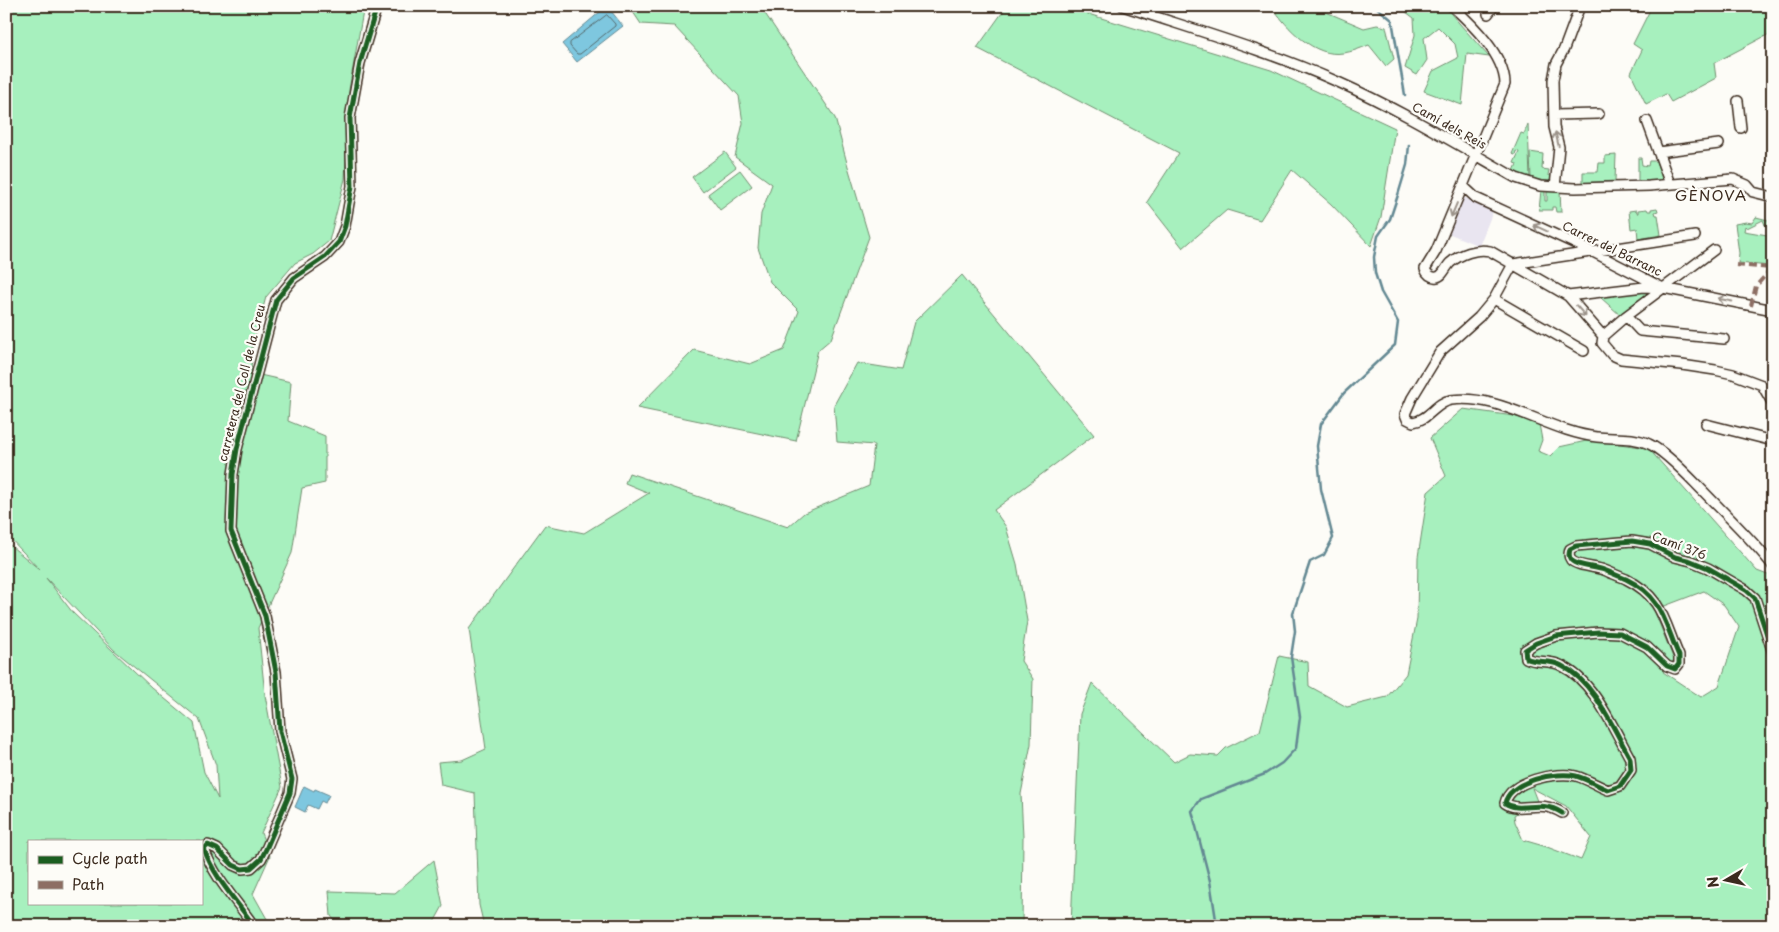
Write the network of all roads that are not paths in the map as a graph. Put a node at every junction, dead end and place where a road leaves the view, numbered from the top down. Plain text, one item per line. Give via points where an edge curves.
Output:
1 (377, 6) edge
2 (1123, 6) edge
3 (1452, 6) edge
4 (1494, 6) edge
5 (1580, 6) edge
6 (1488, 14) dead end
7 (1738, 101) dead end
8 (1599, 114) dead end
9 (1554, 115) junction
10 (1646, 121) dead end
11 (1741, 128) dead end
12 (1719, 144) dead end
13 (1658, 152) junction
14 (1476, 155) junction
15 (1472, 164) junction
16 (1670, 184) junction
17 (1463, 186) junction
18 (1555, 187) junction
19 (1773, 197) edge
20 (1476, 198) junction
21 (1695, 236) dead end
22 (1714, 250) dead end
23 (1591, 251) junction
24 (1513, 264) junction
25 (1663, 288) junction
26 (1568, 296) junction
27 (1494, 299) junction
28 (1773, 310) edge
29 (1626, 316) junction
30 (1603, 336) junction
31 (1724, 339) dead end
32 (1584, 351) dead end
33 (1773, 404) edge
34 (1706, 424) dead end
35 (1773, 441) edge
36 (1773, 566) edge
37 (1773, 654) edge
38 (1562, 814) dead end
39 (254, 926) edge

1 - 39 street, carretera del Coll de la Creu via 360,63 350,118 352,186 345,226 339,242 294,278 276,300 233,474 231,531 265,616 276,672 280,731 292,779 290,793 266,849 251,868 233,865 208,845 204,850 226,890
2 - 14 street, Camí dels Reis via 1336,81
3 - 14 street via 1493,51 1505,74 1503,93
4 - 6 street
5 - 9 street via 1556,64
7 - 11 street
8 - 9 street
18 -> 9 street via 1559,148
10 - 13 street
12 - 13 street
13 - 16 street
14 - 15 street
14 - 18 street, Camí dels Reis via 1516,178
15 - 17 street
15 - 20 street via 1470,184
16 - 18 street, Camí dels Reis
16 - 19 street, Camí dels Reis via 1733,178 1753,192
17 - 20 street, Carrer del Barranc
17 -> 24 street via 1436,251 1425,269 1428,274 1439,277 1454,259 1481,250 1490,251
23 -> 20 street, Carrer del Barranc
21 - 23 street
22 - 25 street
23 - 24 street
23 - 25 street, Carrer del Barranc
24 - 26 street
24 - 27 street
25 - 26 street via 1644,287
28 -> 25 street, Carrer del Barranc
25 - 29 street
26 -> 30 street
27 - 32 street
27 - 36 street via 1440,352 1412,398 1407,418 1419,421 1449,400 1472,399 1509,408 1575,432 1649,444 1688,476
29 - 30 street
29 - 31 street via 1640,331
30 - 33 street via 1602,343 1616,358 1682,364 1733,374 1762,385
34 - 35 street
37 - 38 street, Camí 376 via 1754,598 1708,568 1650,544 1632,541 1570,549 1570,559 1574,562 1627,580 1650,596 1662,611 1679,664 1675,669 1667,666 1647,647 1620,633 1556,636 1525,650 1526,658 1532,661 1551,661 1576,673 1594,696 1630,758 1631,770 1620,786 1608,790 1575,776 1548,775 1516,789 1505,803 1511,807 1548,806

